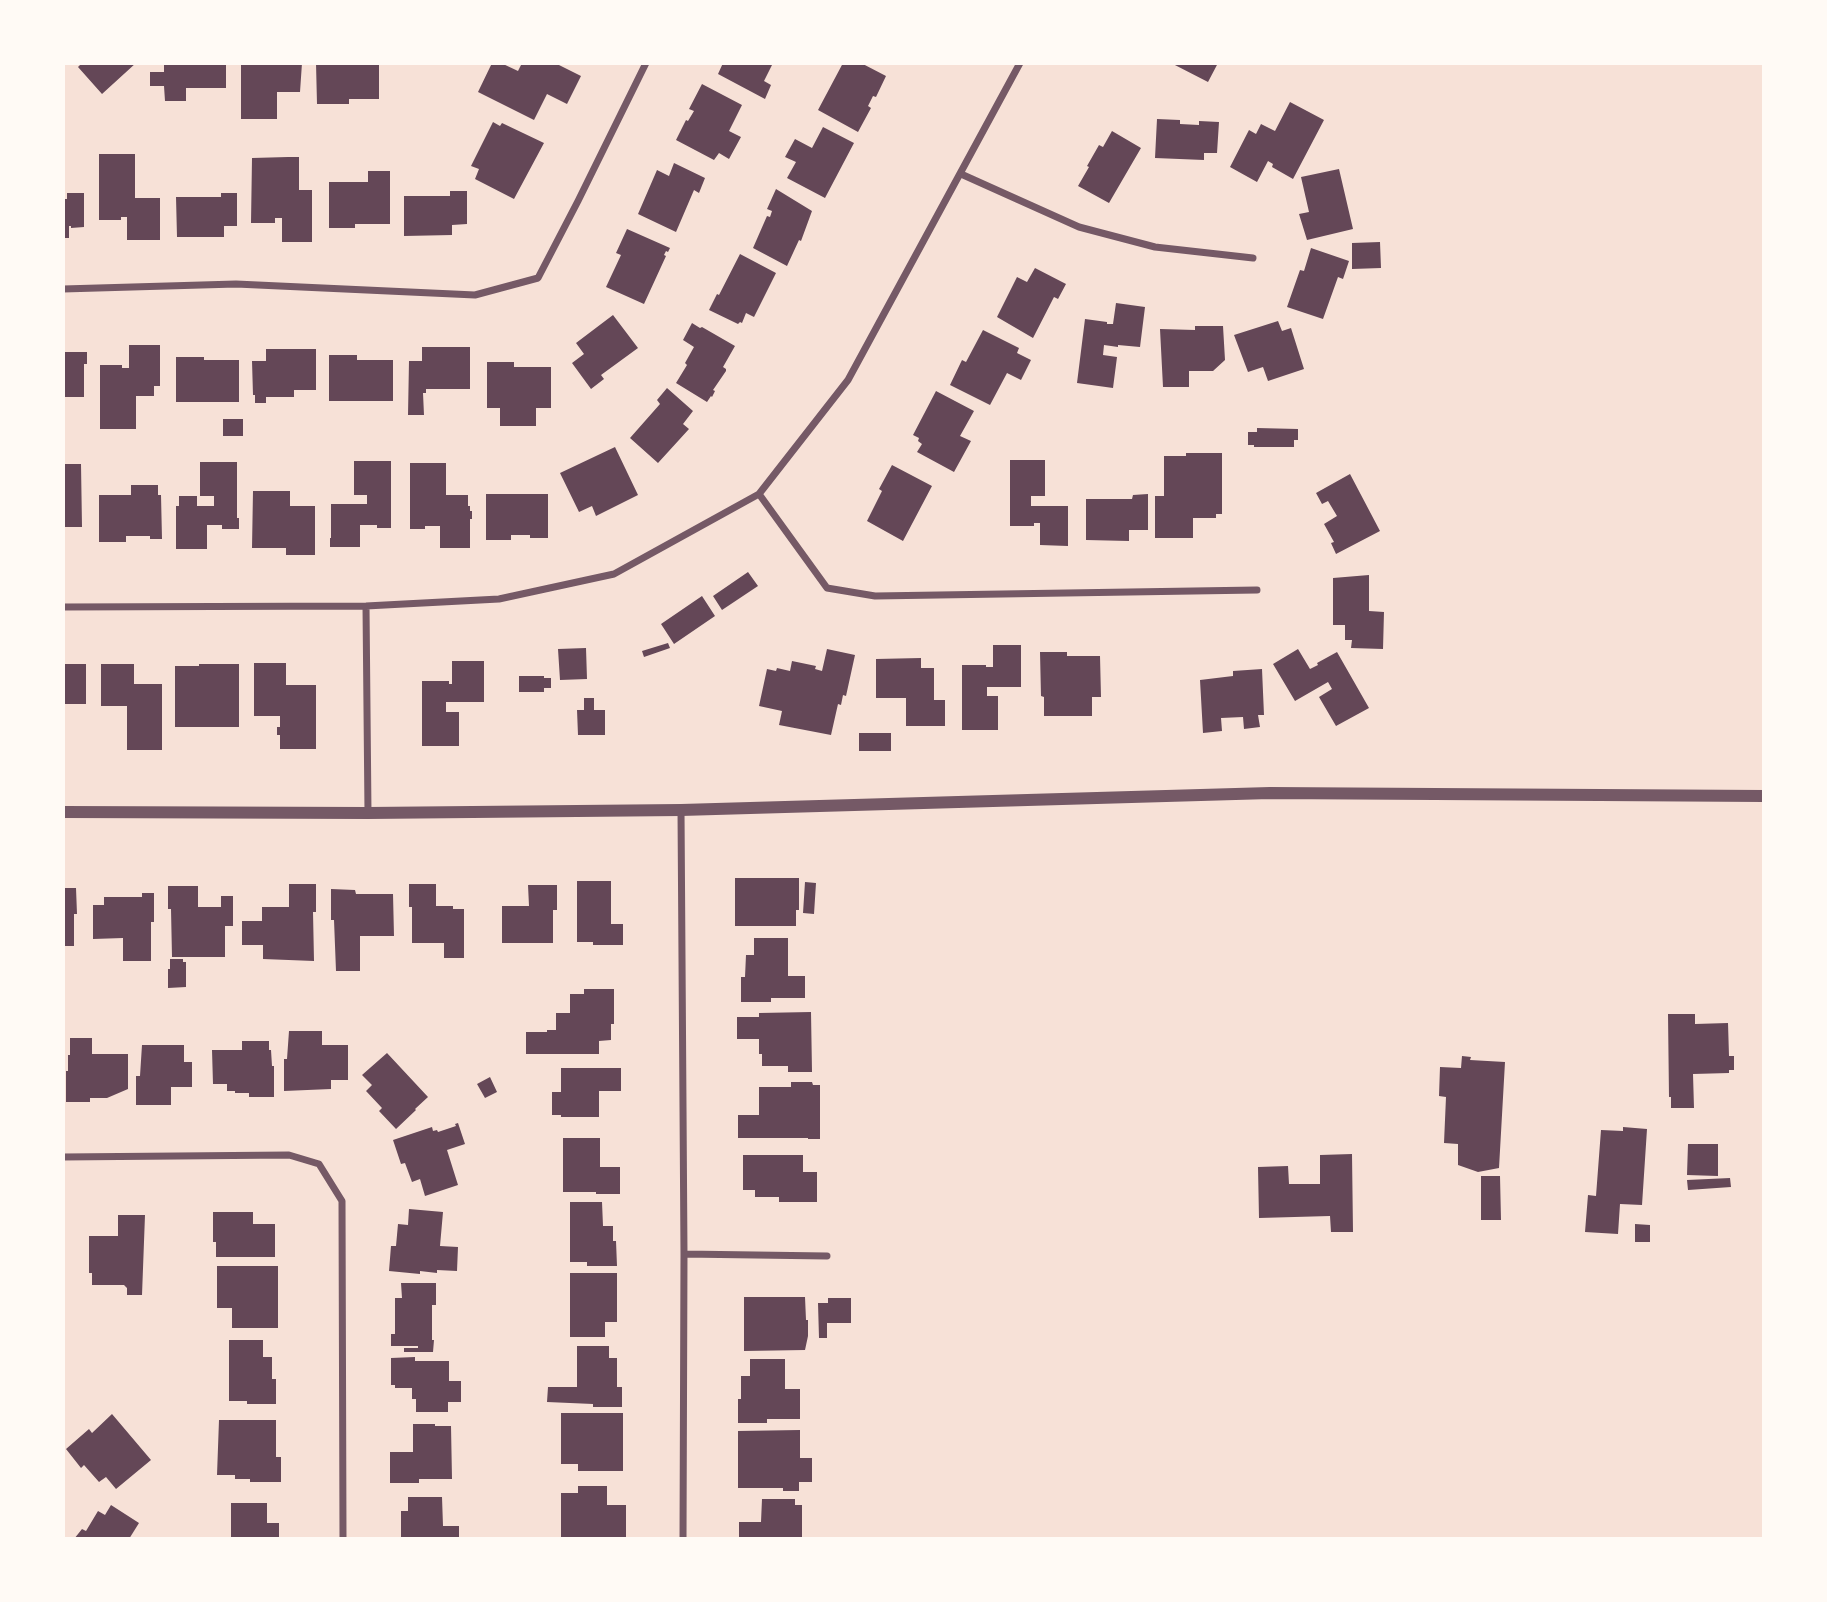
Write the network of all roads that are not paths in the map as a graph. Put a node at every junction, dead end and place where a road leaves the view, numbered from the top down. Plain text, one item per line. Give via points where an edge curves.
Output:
1 (646, 63) edge
2 (1020, 63) edge
3 (961, 174) junction
4 (1253, 258) dead end
5 (63, 289) edge
6 (759, 494) junction
7 (1257, 590) dead end
8 (366, 606) junction
9 (63, 607) edge
10 (1764, 796) edge
11 (681, 810) junction
12 (63, 812) edge
13 (368, 813) junction
14 (63, 1157) edge
15 (684, 1254) junction
16 (827, 1256) dead end
17 (343, 1539) edge
18 (683, 1539) edge

1 - 5 street via 538,278 475,295 236,284
2 - 3 street
3 - 4 street via 1079,227 1155,247
3 - 6 street via 848,380
6 - 7 street via 827,588 875,596
6 - 8 street via 614,574 499,598
8 - 9 street
8 - 13 street
10 - 11 street via 1270,793
11 - 13 street
11 - 15 street
12 - 13 street
14 - 17 street via 289,1155 319,1164 342,1200
15 - 16 street
15 - 18 street

